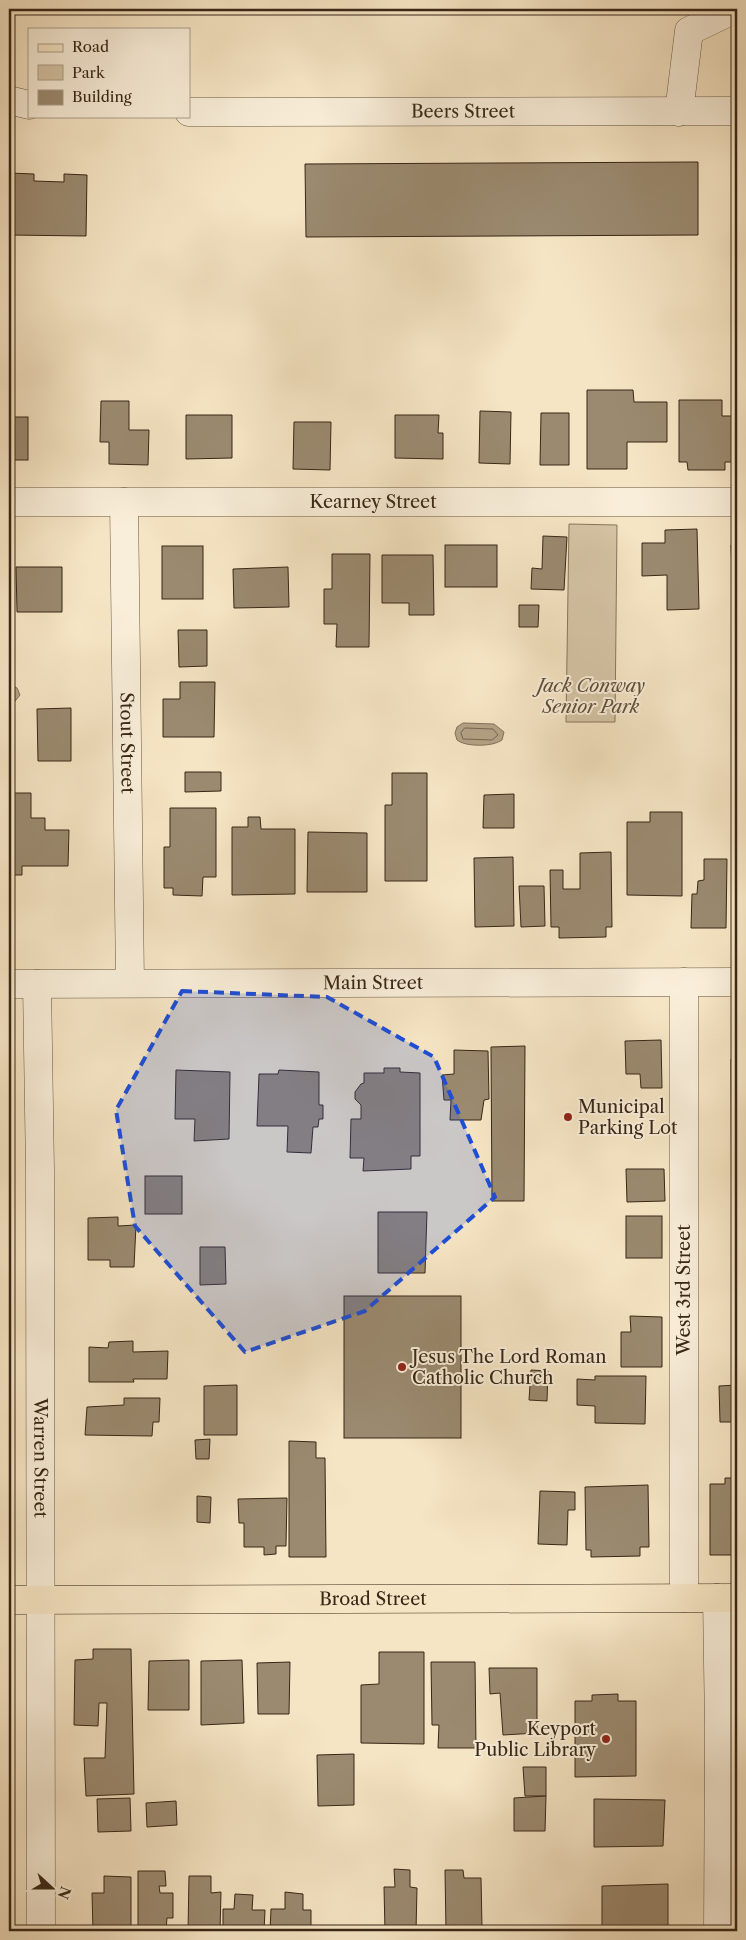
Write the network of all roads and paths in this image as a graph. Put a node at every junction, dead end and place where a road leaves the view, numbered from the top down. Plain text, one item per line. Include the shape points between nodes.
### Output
1 (735, 9) edge
2 (9, 100) edge
3 (28, 105) edge
4 (737, 111) edge
5 (190, 112) edge
6 (679, 112) junction
7 (9, 502) edge
8 (124, 502) junction
9 (737, 502) edge
10 (684, 982) junction
11 (737, 982) edge
12 (130, 983) junction
13 (9, 984) edge
14 (37, 984) junction
15 (684, 1598) junction
16 (727, 1598) edge
17 (9, 1600) edge
18 (40, 1600) junction
19 (40, 1931) edge
20 (718, 1931) edge

1 - 6 street via 690,31
2 - 3 street
4 - 6 street, Beers Street
5 - 6 street, Beers Street
7 - 8 street, Kearney Street
8 - 9 street, Kearney Street
8 - 12 street, Stout Street
10 - 11 street, Main Street
10 - 12 street, Main Street
10 - 15 street, West 3rd Street
12 - 14 street, Main Street
13 - 14 street, Main Street
14 - 18 street, Warren Street
15 - 16 main road, Broad Street
15 - 18 main road, Broad Street
16 - 20 street via 719,1727
17 - 18 main road, Broad Street
18 - 19 street, Warren Street

